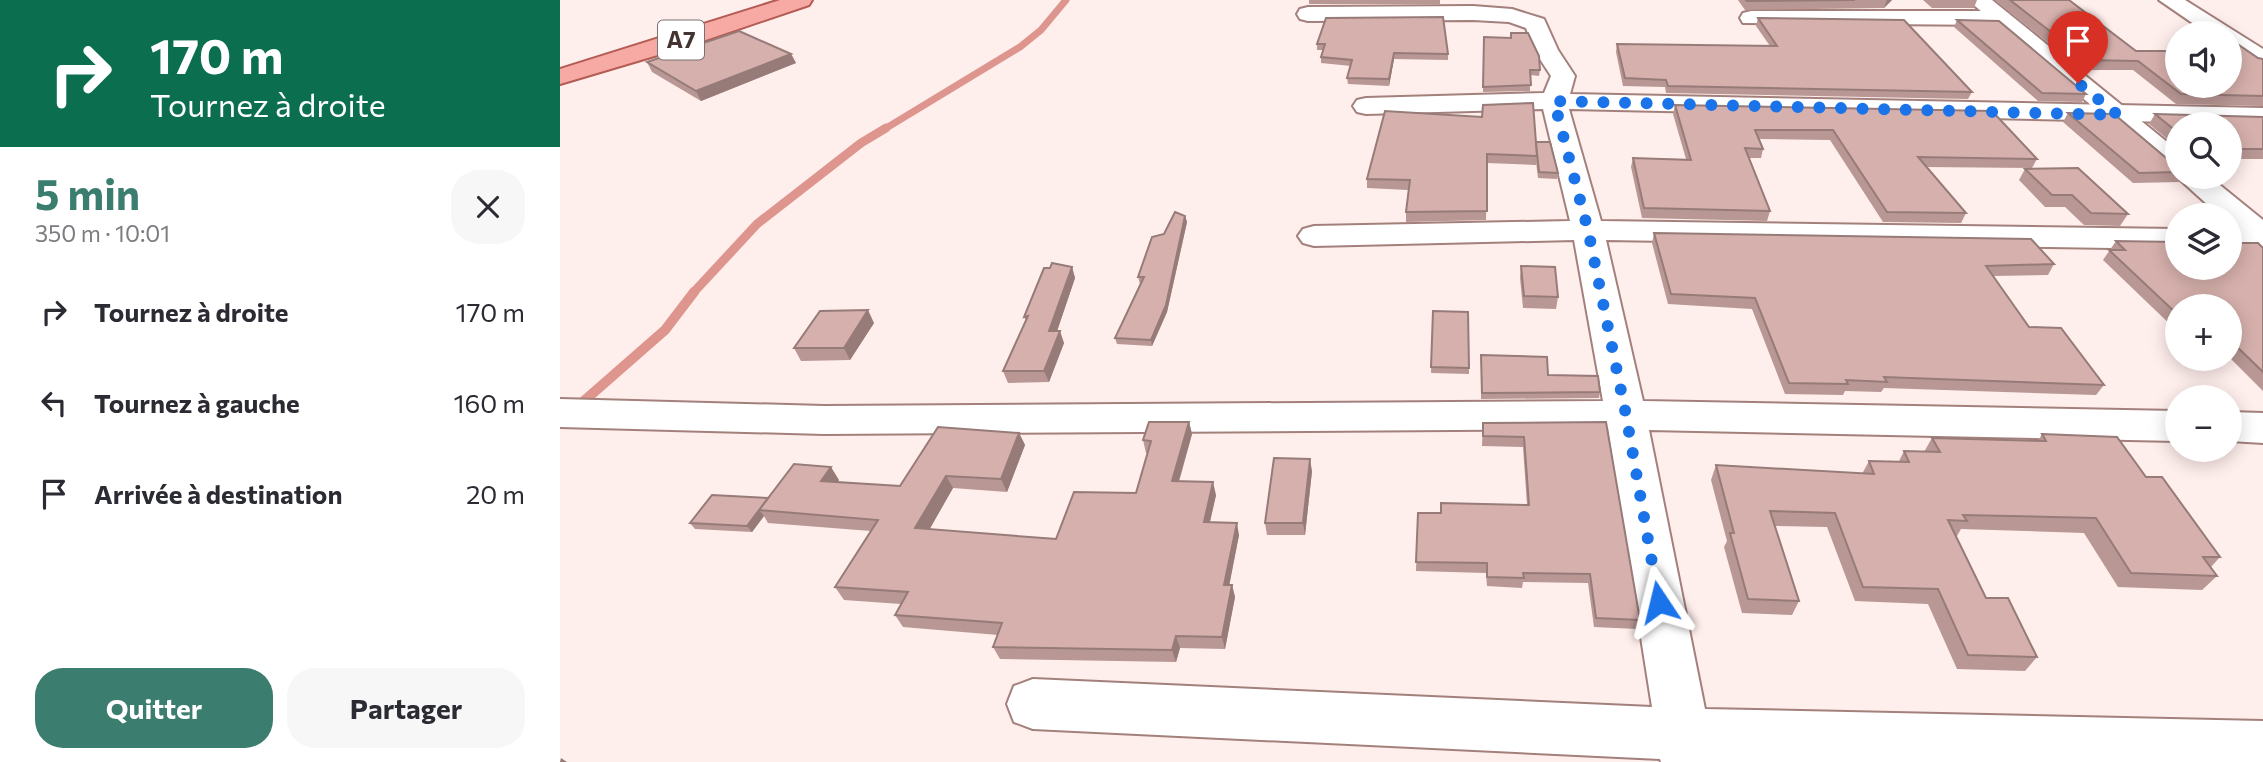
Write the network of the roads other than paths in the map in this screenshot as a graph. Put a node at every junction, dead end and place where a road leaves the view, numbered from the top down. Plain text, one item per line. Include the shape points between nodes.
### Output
1 (801, 0) edge
2 (1979, 0) edge
3 (2170, 0) edge
4 (1308, 14) dead end
5 (1751, 18) edge
6 (2000, 18) junction
7 (2203, 21) edge
8 (2242, 46) edge
9 (2263, 60) edge
10 (560, 77) edge
11 (1554, 101) junction
12 (1366, 106) dead end
13 (2118, 115) junction
14 (2263, 116) edge
15 (2165, 154) edge
16 (2206, 189) edge
17 (1588, 230) junction
18 (1314, 236) dead end
19 (2263, 238) edge
20 (2165, 239) edge
21 (2242, 239) edge
22 (560, 413) edge
23 (1626, 415) junction
24 (2165, 426) edge
25 (2242, 427) edge
26 (2263, 428) edge
27 (1033, 704) dead end
28 (2263, 748) edge
29 (1686, 749) edge

1 - 10 main road, A7
2 - 6 street
3 - 7 street
4 - 11 street via 1473,13 1512,16 1535,24 1563,76
5 - 6 street
6 - 13 street
8 - 9 street
11 - 12 street
11 - 13 street
11 - 17 street
13 - 14 street
13 - 15 street
16 - 19 street
17 - 18 street
17 - 20 street
17 - 23 street
19 - 21 street
22 - 23 street via 824,421
23 - 24 street
23 - 29 street
25 - 26 street
27 - 29 street via 1564,727
28 - 29 street

